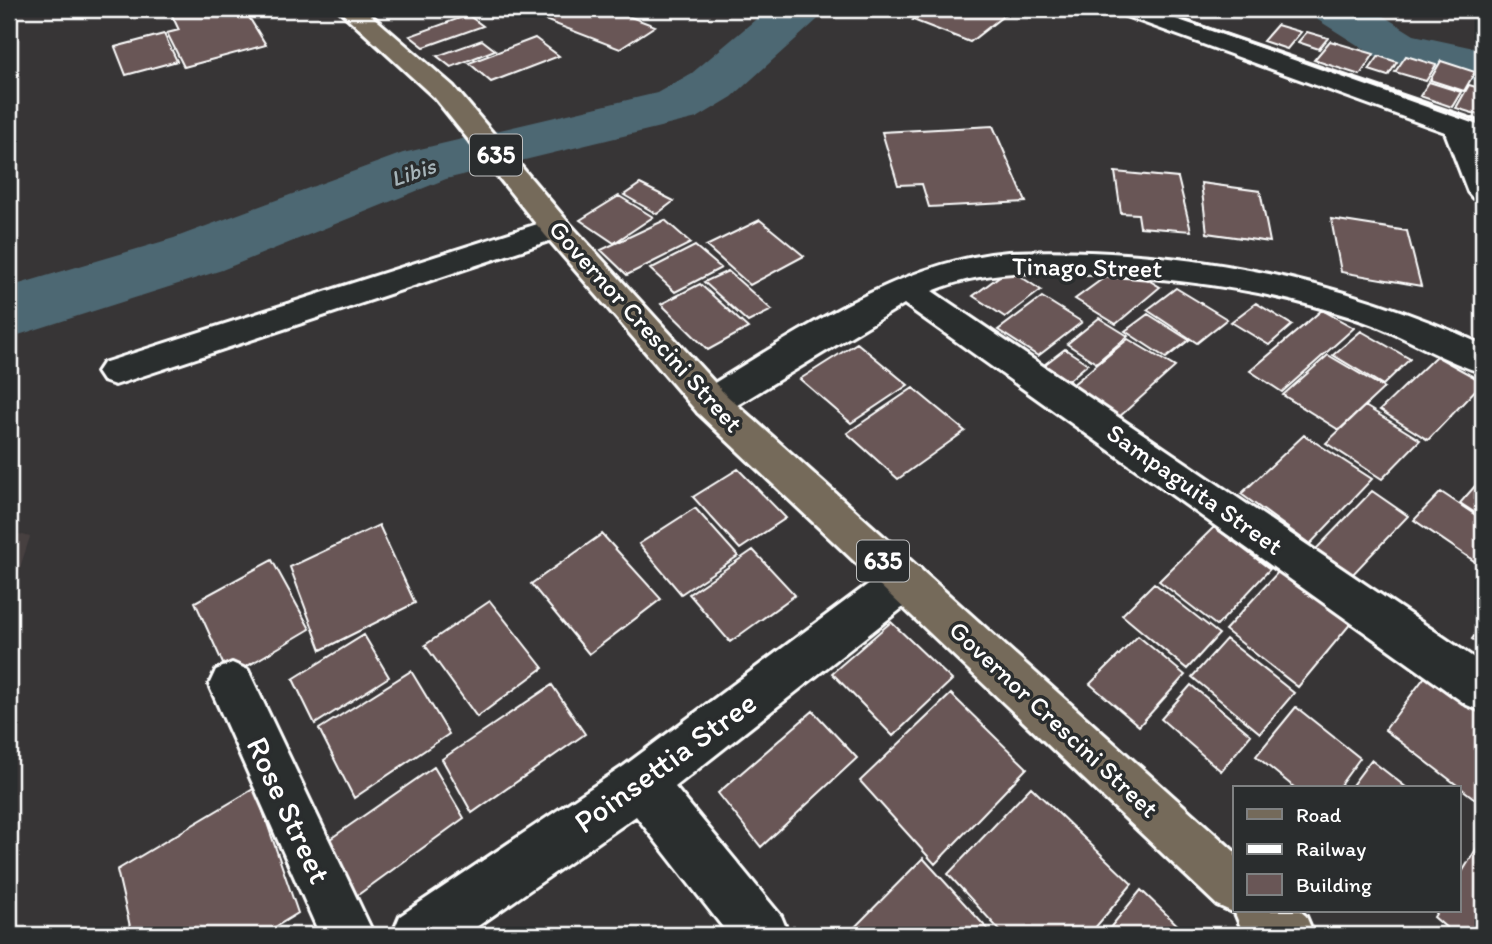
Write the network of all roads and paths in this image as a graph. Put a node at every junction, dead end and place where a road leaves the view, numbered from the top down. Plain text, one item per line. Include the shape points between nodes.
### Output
1 (1128, 9) edge
2 (355, 10) edge
3 (1470, 132) edge
4 (1483, 192) edge
5 (552, 223) junction
6 (906, 289) junction
7 (1483, 360) edge
8 (115, 372) dead end
9 (710, 403) junction
10 (905, 580) junction
11 (232, 685) dead end
12 (1483, 690) edge
13 (641, 783) junction
14 (1233, 885) edge
15 (1262, 912) edge
16 (347, 935) edge
17 (419, 935) edge
18 (762, 935) edge
19 (1287, 935) edge

1 - 3 street
2 - 5 main road, Governor Crescini Street / 635 via 444,92
3 - 4 street
5 - 8 street
5 - 9 main road, Governor Crescini Street / 635
6 - 7 street, Tinago Street via 963,269 1028,261 1207,272 1282,285 1379,315
6 - 9 street, Tinago Street
6 - 12 street, Sampaguita Street
9 - 10 main road, Governor Crescini Street / 635
10 - 13 street, Poinsettia Stree
10 - 14 main road, Governor Crescini Street / 635
11 - 16 street, Rose Street
13 - 17 street, Poinsettia Stree
13 - 18 street
15 - 19 main road

